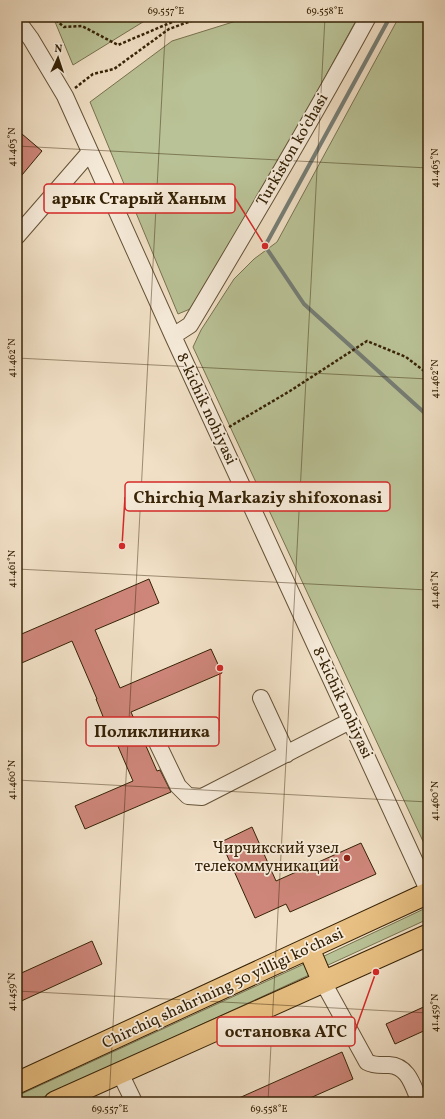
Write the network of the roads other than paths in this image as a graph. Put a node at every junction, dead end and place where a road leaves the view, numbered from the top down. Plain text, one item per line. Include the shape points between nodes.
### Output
1 (368, 17) edge
2 (17, 20) edge
3 (90, 152) junction
4 (17, 236) edge
5 (173, 336) junction
6 (261, 698) dead end
7 (350, 721) junction
8 (152, 732) dead end
9 (287, 754) junction
10 (428, 890) edge
11 (428, 893) edge
12 (428, 935) edge
13 (309, 949) junction
14 (323, 982) junction
15 (120, 1073) junction
16 (17, 1083) edge
17 (55, 1102) edge
18 (134, 1102) edge
19 (420, 1102) edge

1 - 5 street, Turkiston ko‘chasi via 263,203 190,325
2 - 3 street, 8-kichik nohiyasi via 65,96
3 - 4 street
3 - 5 street, 8-kichik nohiyasi
5 - 7 street, 8-kichik nohiyasi
6 - 9 street
7 - 9 street
7 - 10 street, 8-kichik nohiyasi
8 - 9 street via 178,786 188,796 202,797
11 - 13 main road, Chirchiq shahrining 50 yilligi koʻchasi
12 - 14 main road, Chirchiq shahrining 50 yilligi koʻchasi
13 - 14 main road
13 - 16 main road, Chirchiq shahrining 50 yilligi koʻchasi
14 - 15 main road, Chirchiq shahrining 50 yilligi koʻchasi
14 - 19 street via 367,1062 403,1069
15 - 17 main road, Chirchiq shahrining 50 yilligi koʻchasi
15 - 18 street

